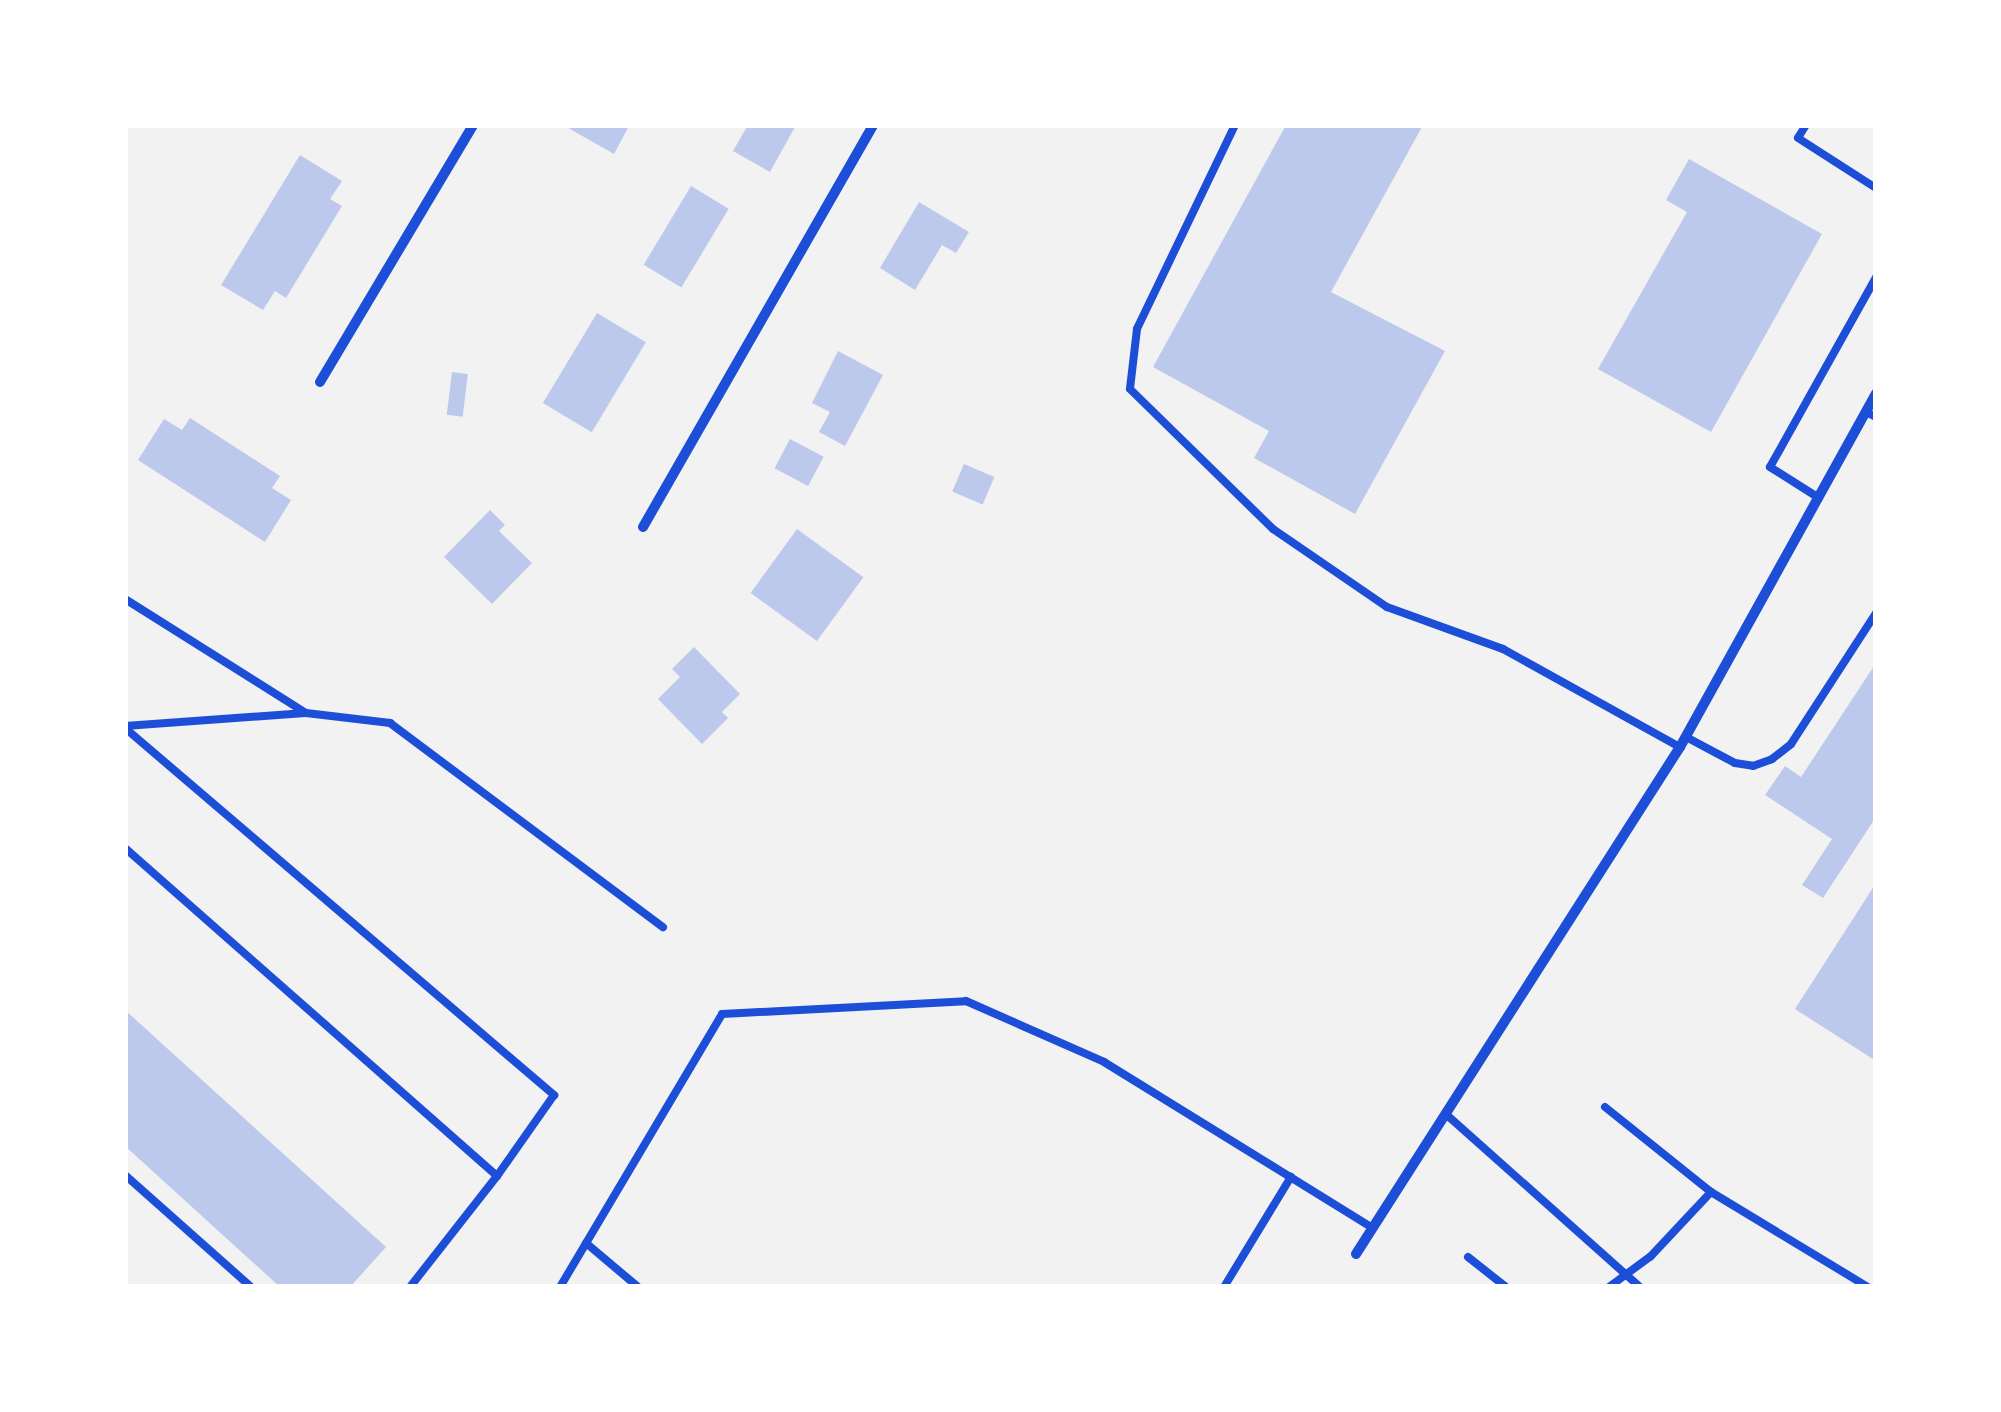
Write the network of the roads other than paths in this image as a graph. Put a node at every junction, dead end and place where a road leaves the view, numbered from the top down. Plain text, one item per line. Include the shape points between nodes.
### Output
1 (473, 125) edge
2 (873, 125) edge
3 (1234, 125) edge
4 (1806, 125) edge
5 (1876, 188) edge
6 (1876, 277) edge
7 (320, 382) dead end
8 (1876, 394) edge
9 (1871, 414) edge
10 (1820, 498) junction
11 (643, 527) dead end
12 (125, 599) edge
13 (1876, 613) edge
14 (306, 714) junction
15 (125, 727) edge
16 (1683, 742) junction
17 (125, 848) edge
18 (663, 927) dead end
19 (1605, 1107) dead end
20 (1448, 1116) junction
21 (125, 1175) edge
22 (496, 1176) junction
23 (1291, 1177) junction
24 (1711, 1192) junction
25 (1373, 1228) junction
26 (586, 1243) junction
27 (1356, 1254) dead end
28 (1468, 1257) dead end
29 (1626, 1274) junction
30 (251, 1287) edge
31 (410, 1287) edge
32 (560, 1287) edge
33 (638, 1287) edge
34 (1224, 1287) edge
35 (1506, 1287) edge
36 (1609, 1287) edge
37 (1640, 1287) edge
38 (1868, 1287) edge

1 - 7 street
2 - 11 street
3 - 16 lane via 1137,329 1130,389 1274,529 1387,607 1503,649
4 - 5 lane via 1798,138
6 - 10 lane via 1770,466
8 - 9 street
9 - 10 street
10 - 16 street
12 - 14 lane
13 - 16 lane via 1790,744 1772,758 1753,766 1735,763
14 - 15 lane
14 - 18 lane via 390,723
15 - 22 lane via 554,1096
16 - 20 street
17 - 22 lane
19 - 24 lane
20 - 25 street
20 - 29 lane
21 - 30 lane
22 - 31 lane
23 - 25 lane
23 - 26 lane via 1104,1062 966,1001 722,1014
23 - 34 lane
24 - 29 lane
24 - 38 lane
25 - 27 street
26 - 32 lane
26 - 33 lane
28 - 35 lane
29 - 36 lane
29 - 37 lane

